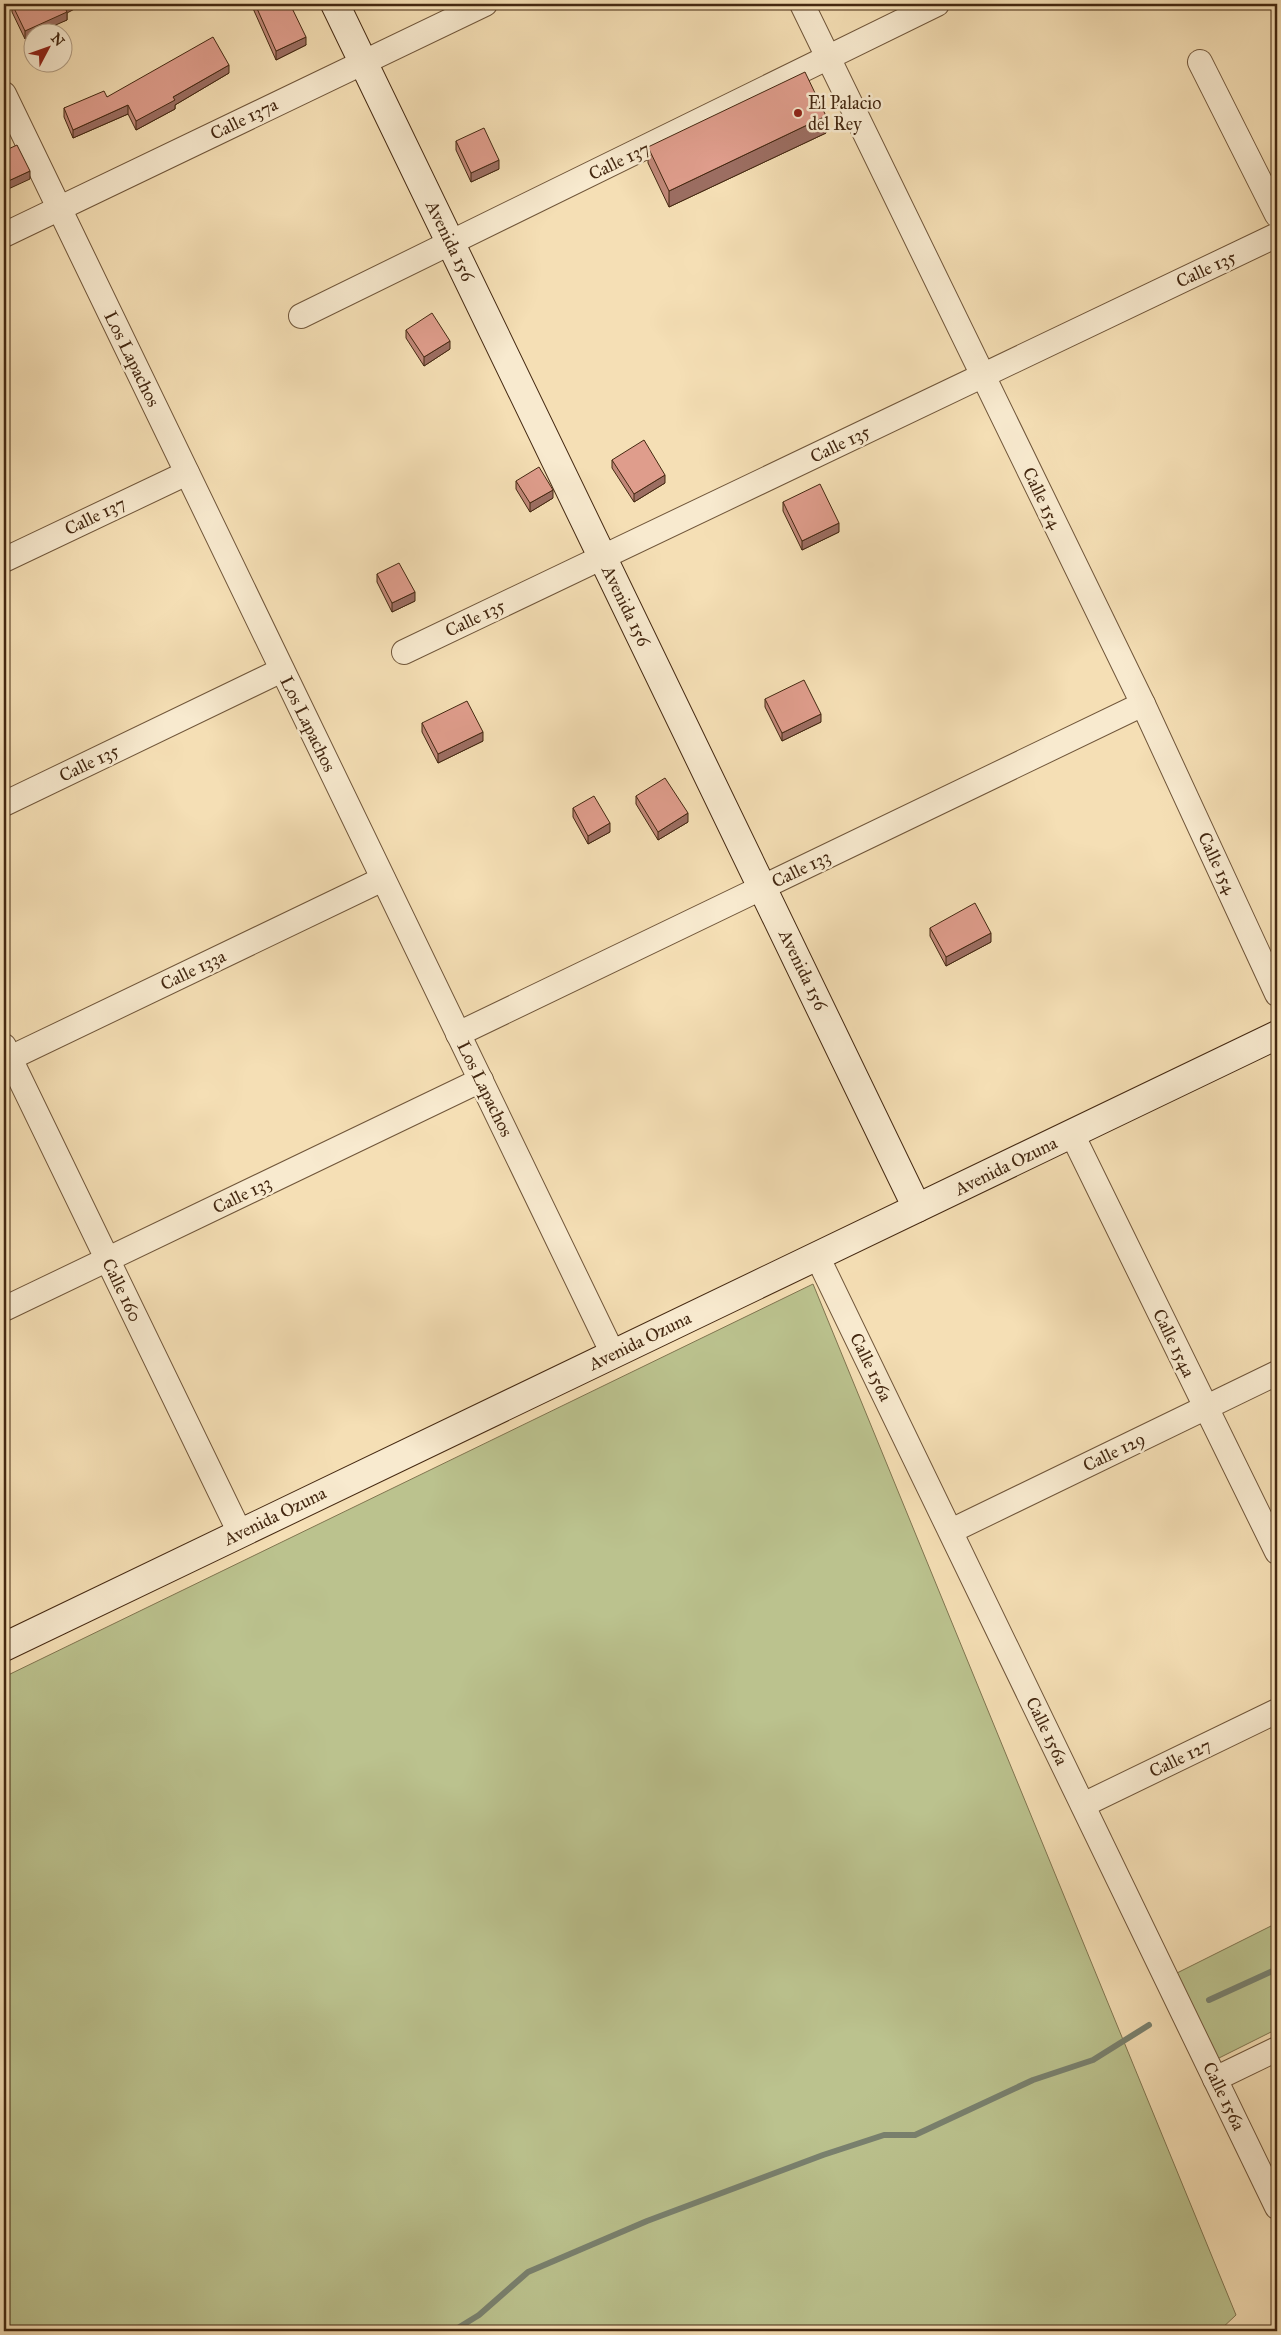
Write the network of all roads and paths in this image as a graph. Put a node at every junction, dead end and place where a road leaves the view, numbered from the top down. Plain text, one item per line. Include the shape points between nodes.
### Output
1 (335, 4) edge
2 (484, 4) edge
3 (802, 4) edge
4 (937, 4) edge
5 (828, 57) junction
6 (363, 62) junction
7 (1200, 62) dead end
8 (4, 94) edge
9 (59, 208) junction
10 (1277, 215) edge
11 (4, 235) edge
12 (1277, 235) edge
13 (451, 244) junction
14 (301, 316) dead end
15 (983, 376) junction
16 (187, 472) junction
17 (603, 557) junction
18 (4, 560) edge
19 (404, 652) dead end
20 (282, 670) junction
21 (1143, 704) junction
22 (4, 804) edge
23 (383, 879) junction
24 (762, 887) junction
25 (1277, 994) edge
26 (458, 1034) junction
27 (1277, 1035) edge
28 (6, 1055) edge
29 (481, 1080) junction
30 (1072, 1134) junction
31 (917, 1208) junction
32 (817, 1256) junction
33 (107, 1260) junction
34 (4, 1310) edge
35 (613, 1354) junction
36 (1277, 1372) edge
37 (1206, 1407) junction
38 (950, 1531) junction
39 (240, 1533) junction
40 (1277, 1552) edge
41 (4, 1647) edge
42 (1277, 1710) edge
43 (1083, 1805) junction
44 (1277, 2049) edge
45 (1215, 2079) junction
46 (1277, 2206) edge

1 - 6 main road, Avenida 156
2 - 6 street, Calle 137a
3 - 5 street, Calle 154
4 - 5 street, Calle 137
5 - 13 street, Calle 137
5 - 15 street, Calle 154
6 - 9 street, Calle 137a
6 - 13 main road, Avenida 156
7 - 10 street
8 - 9 street, Los Lapachos
9 - 11 street, Calle 137a
9 - 16 street, Los Lapachos
12 - 15 street, Calle 135
13 - 14 street, Calle 137
13 - 17 main road, Avenida 156
15 - 17 street, Calle 135
15 - 21 street, Calle 154
16 - 18 street, Calle 137
16 - 20 street, Los Lapachos
17 - 19 street, Calle 135
17 - 24 main road, Avenida 156
20 - 22 street, Calle 135
20 - 23 street, Los Lapachos
21 - 24 street, Calle 133
21 - 25 street, Calle 154
23 - 26 street, Los Lapachos
23 - 28 street, Calle 133a
24 - 26 street, Calle 133
24 - 31 main road, Avenida 156
26 - 29 street, Los Lapachos
27 - 30 main road, Avenida Ozuna
28 - 33 street, Calle 160
29 - 33 street, Calle 133
29 - 35 street, Los Lapachos
30 - 31 main road, Avenida Ozuna
30 - 37 street, Calle 154a
31 - 32 main road, Avenida Ozuna
32 - 35 main road, Avenida Ozuna
32 - 38 street, Calle 156a
33 - 34 street, Calle 133
33 - 39 street, Calle 160
35 - 39 main road, Avenida Ozuna
36 - 37 street, Calle 129
37 - 38 street, Calle 129
37 - 40 street, Calle 154a
38 - 43 street, Calle 156a
39 - 41 main road, Avenida Ozuna
42 - 43 street, Calle 127
43 - 45 street, Calle 156a
44 - 45 street
45 - 46 street, Calle 156a

